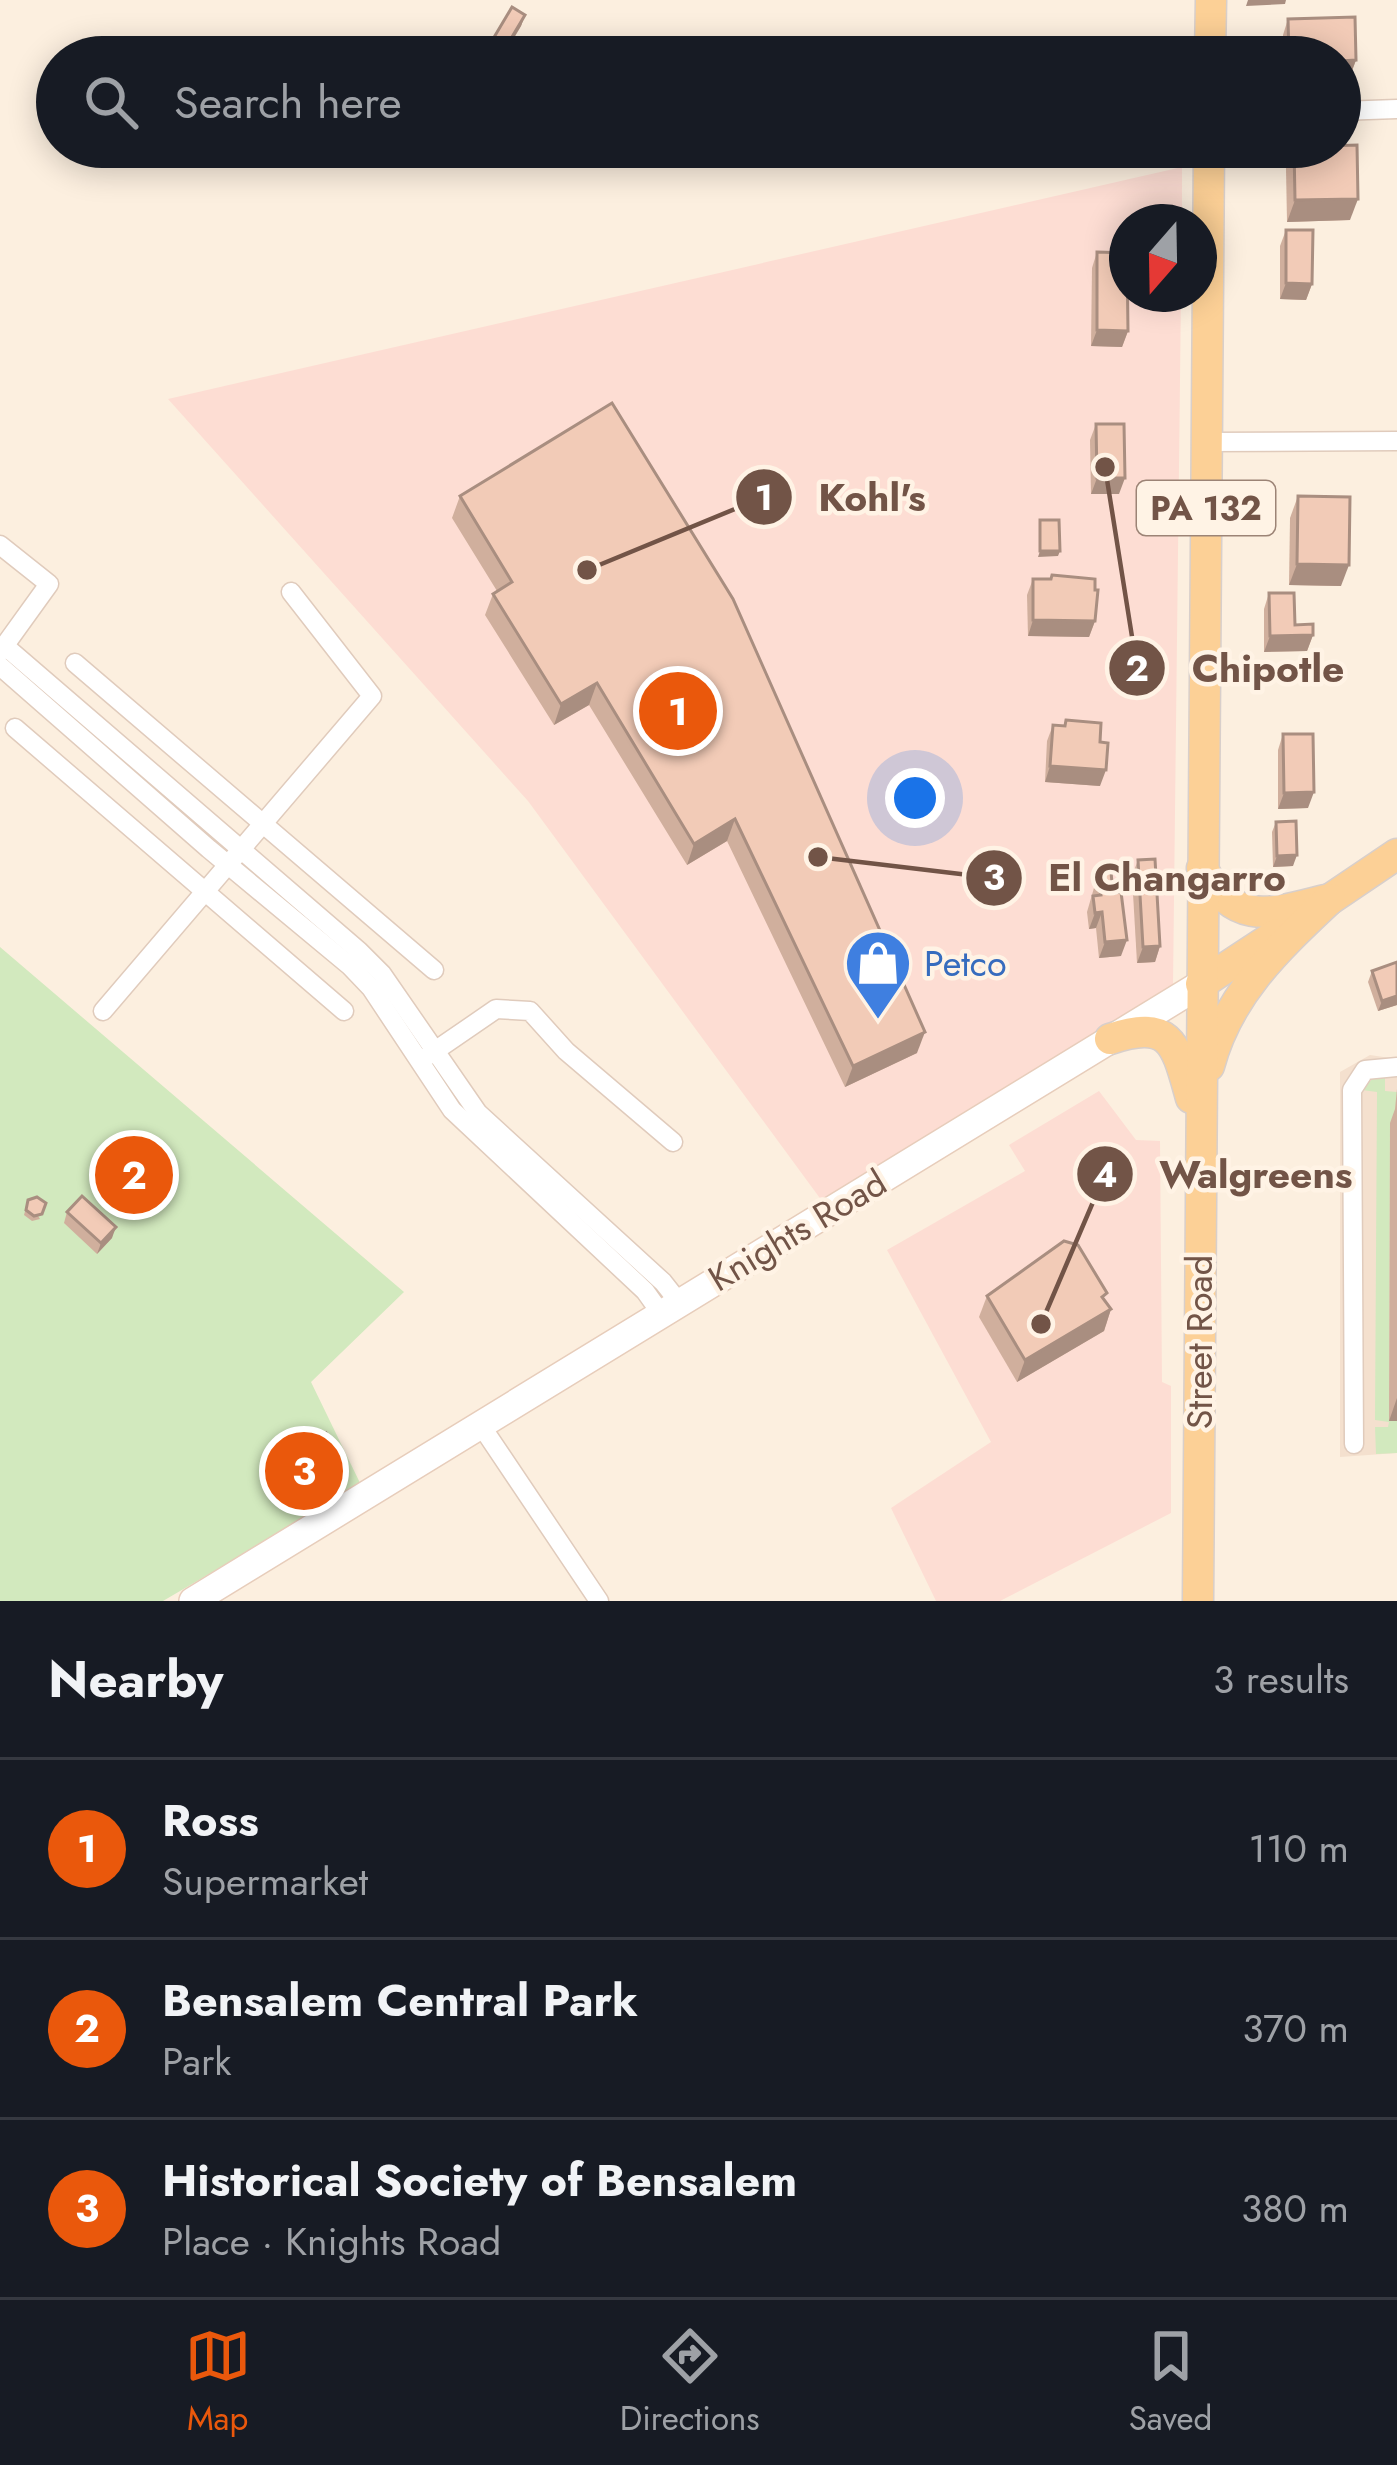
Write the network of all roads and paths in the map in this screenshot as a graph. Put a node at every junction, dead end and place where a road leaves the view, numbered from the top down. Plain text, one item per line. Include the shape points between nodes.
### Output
1 (1211, 0) edge
2 (1210, 36) edge
3 (1397, 109) edge
4 (1361, 110) edge
5 (1209, 168) edge
6 (1397, 440) edge
7 (1206, 442) junction
8 (0, 544) edge
9 (291, 592) dead end
10 (2, 655) edge
11 (75, 663) dead end
12 (15, 728) dead end
13 (262, 822) junction
14 (240, 847) junction
15 (1397, 854) edge
16 (227, 864) junction
17 (1202, 868) junction
18 (202, 891) junction
19 (1330, 899) junction
20 (434, 970) dead end
21 (1202, 983) junction
22 (103, 1010) dead end
23 (344, 1011) dead end
24 (1110, 1039) junction
25 (428, 1056) junction
26 (1397, 1067) edge
27 (1200, 1121) junction
28 (673, 1142) dead end
29 (669, 1306) junction
30 (481, 1424) junction
31 (1354, 1444) dead end
32 (193, 1601) edge
33 (599, 1601) edge
34 (1198, 1601) edge

1 - 2 main road
3 - 4 street
5 - 7 main road, Street Road / PA 132
6 - 7 street
7 - 17 main road, Street Road / PA 132
8 - 10 street via 49,584
9 - 13 street via 372,696
10 - 14 street
10 - 16 street
11 - 13 street
12 - 18 street
13 - 14 street
13 - 20 street
14 - 16 street
14 - 25 street via 382,974
15 - 19 main road, Knights Road
16 - 18 street
16 - 25 street via 350,966
17 - 19 main road via 1226,900 1252,913
17 - 21 main road, Street Road / PA 132
18 - 22 street
18 - 23 street
19 - 21 main road, Knights Road
19 - 27 main road via 1236,1000 1215,1043
21 - 24 main road, Knights Road
21 - 27 main road, Street Road / PA 132
24 - 27 main road via 1152,1030 1173,1045
24 - 29 main road, Knights Road
25 - 28 street via 496,1009 530,1010
25 - 29 street via 478,1113 663,1282
26 - 31 street via 1365,1070 1352,1090
27 - 34 main road, Street Road / PA 132
29 - 30 main road, Knights Road
30 - 32 main road, Knights Road
30 - 33 street

